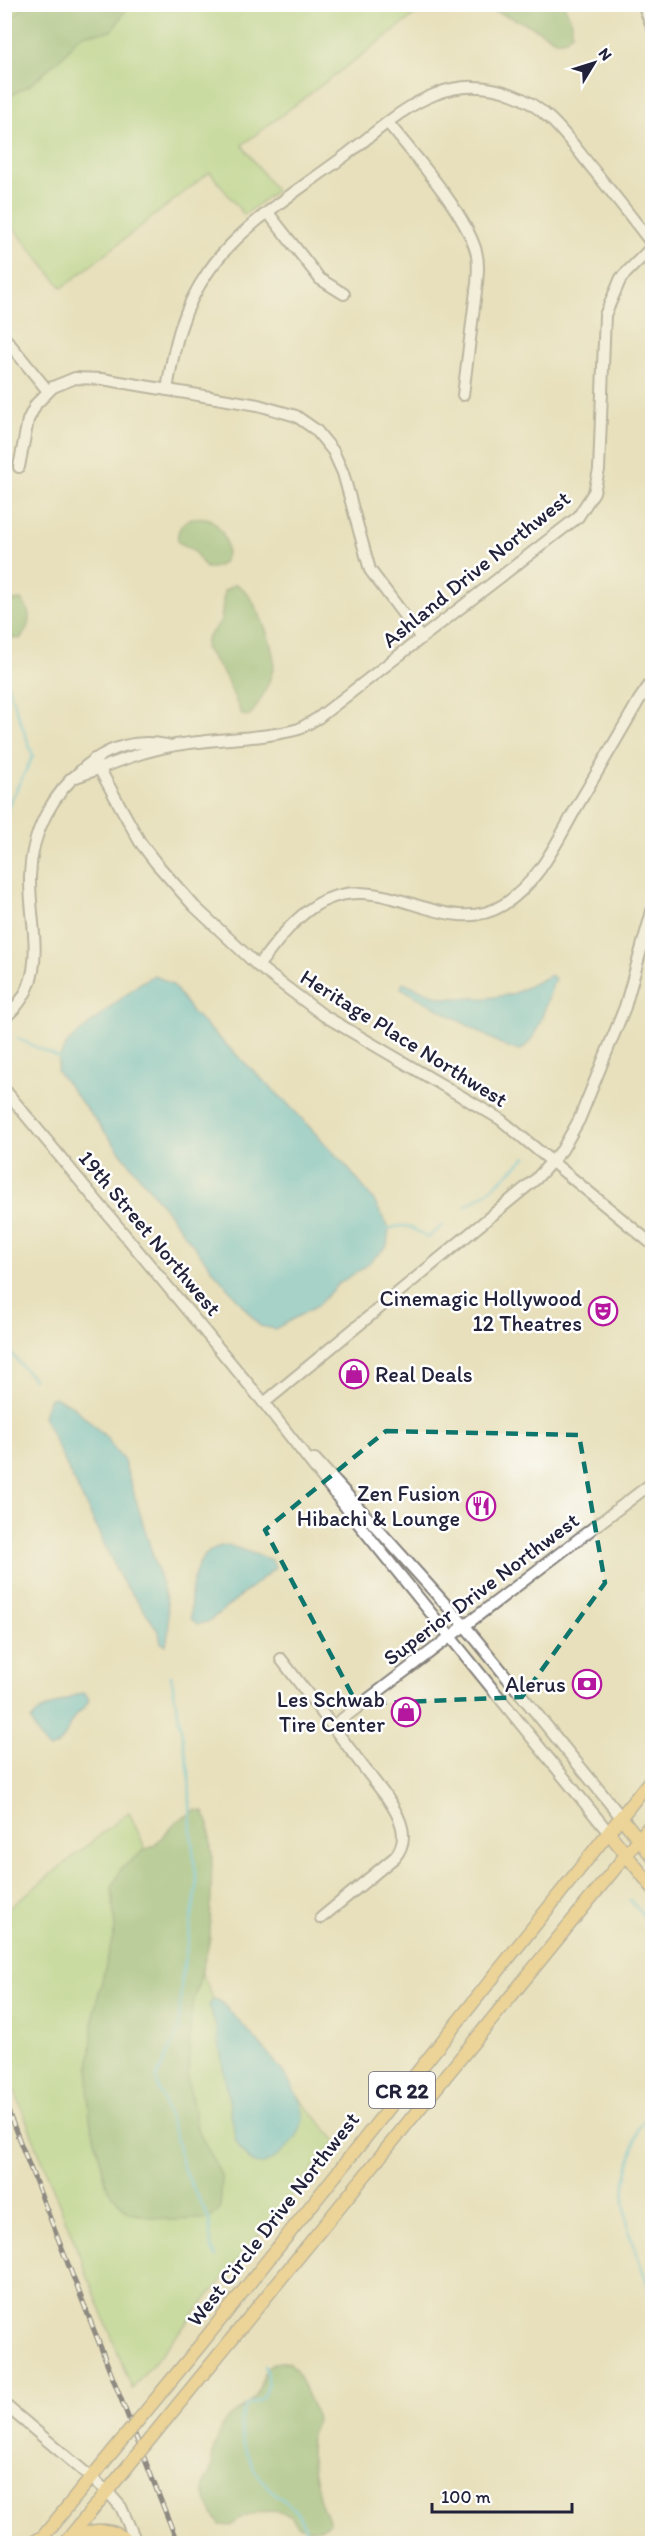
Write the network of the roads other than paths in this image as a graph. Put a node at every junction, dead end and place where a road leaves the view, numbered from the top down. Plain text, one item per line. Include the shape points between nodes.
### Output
1 (642, 4) edge
2 (652, 27) edge
3 (388, 123) junction
4 (269, 214) junction
5 (652, 245) edge
6 (344, 294) dead end
7 (4, 337) edge
8 (166, 390) junction
9 (48, 391) junction
10 (463, 394) dead end
11 (19, 467) dead end
12 (421, 638) junction
13 (652, 681) edge
14 (97, 764) junction
15 (652, 910) edge
16 (258, 966) junction
17 (4, 1018) edge
18 (4, 1089) edge
19 (552, 1162) junction
20 (652, 1244) edge
21 (264, 1403) junction
22 (652, 1483) edge
23 (465, 1626) junction
24 (450, 1638) junction
25 (281, 1659) dead end
26 (333, 1726) junction
27 (652, 1778) edge
28 (621, 1817) junction
29 (652, 1822) edge
30 (609, 1833) junction
31 (639, 1839) junction
32 (626, 1855) junction
33 (652, 1856) edge
34 (652, 1887) edge
35 (321, 1918) dead end
36 (4, 2404) edge
37 (91, 2477) junction
38 (107, 2491) junction
39 (37, 2542) edge
40 (65, 2542) edge
41 (130, 2544) edge
42 (137, 2544) edge

1 - 2 street
3 - 4 street
3 - 5 street via 428,96 456,88 495,89 523,98 558,126
3 - 10 street via 456,211 476,251 477,283
4 - 6 street via 315,273
4 - 8 street via 226,250 194,293 180,324
5 - 12 street, Ashland Drive Northwest via 621,278 605,315 600,458 590,502 571,523
7 - 9 street
8 - 9 street via 83,377
8 - 12 street via 274,408 296,416 316,430 339,462 370,570
9 - 11 street via 28,420
12 - 14 street, Ashland Drive Northwest via 299,729 170,746
13 - 16 street via 549,855 527,886 501,906 473,915 443,913 374,893 329,899 296,920
14 - 16 street, Heritage Place Northwest via 140,842 194,906
14 - 17 street, Ashland Drive Northwest via 70,779 46,812 37,834 30,877 36,958 24,999
15 - 19 street via 625,1007 579,1120
16 - 19 street, Heritage Place Northwest via 323,1015 492,1114
18 - 21 street, 19th Street Northwest
19 - 20 street, Heritage Place Northwest
19 - 21 street
21 - 23 street, 19th Street Northwest
21 - 24 street, 19th Street Northwest
22 - 23 street, Superior Drive Northwest
23 - 24 street, Superior Drive Northwest
23 - 28 street, 19th Street Northwest
24 - 26 street, Superior Drive Northwest
24 - 30 street, 19th Street Northwest
25 - 26 street
26 - 35 street via 394,1808 403,1837 400,1851 389,1864
27 - 28 main road, West Circle Drive Northwest / CR 22
28 - 30 main road, West Circle Drive Northwest / CR 22
28 - 31 main road, 19th Street Northwest
29 - 31 main road, West Circle Drive Northwest / CR 22
30 - 32 main road, 19th Street Northwest
30 - 37 main road, West Circle Drive Northwest / CR 22, bridge
31 - 32 main road, West Circle Drive Northwest / CR 22
31 - 33 main road, 19th Street Northwest
32 - 34 main road, 19th Street Northwest
32 - 38 main road, West Circle Drive Northwest / CR 22, bridge
36 - 37 street
37 - 38 street
37 - 39 main road, West Circle Drive Northwest
38 - 40 main road, West Circle Drive Northwest / CR 22
38 - 42 street via 121,2508
40 - 41 main road via 90,2531 106,2530

